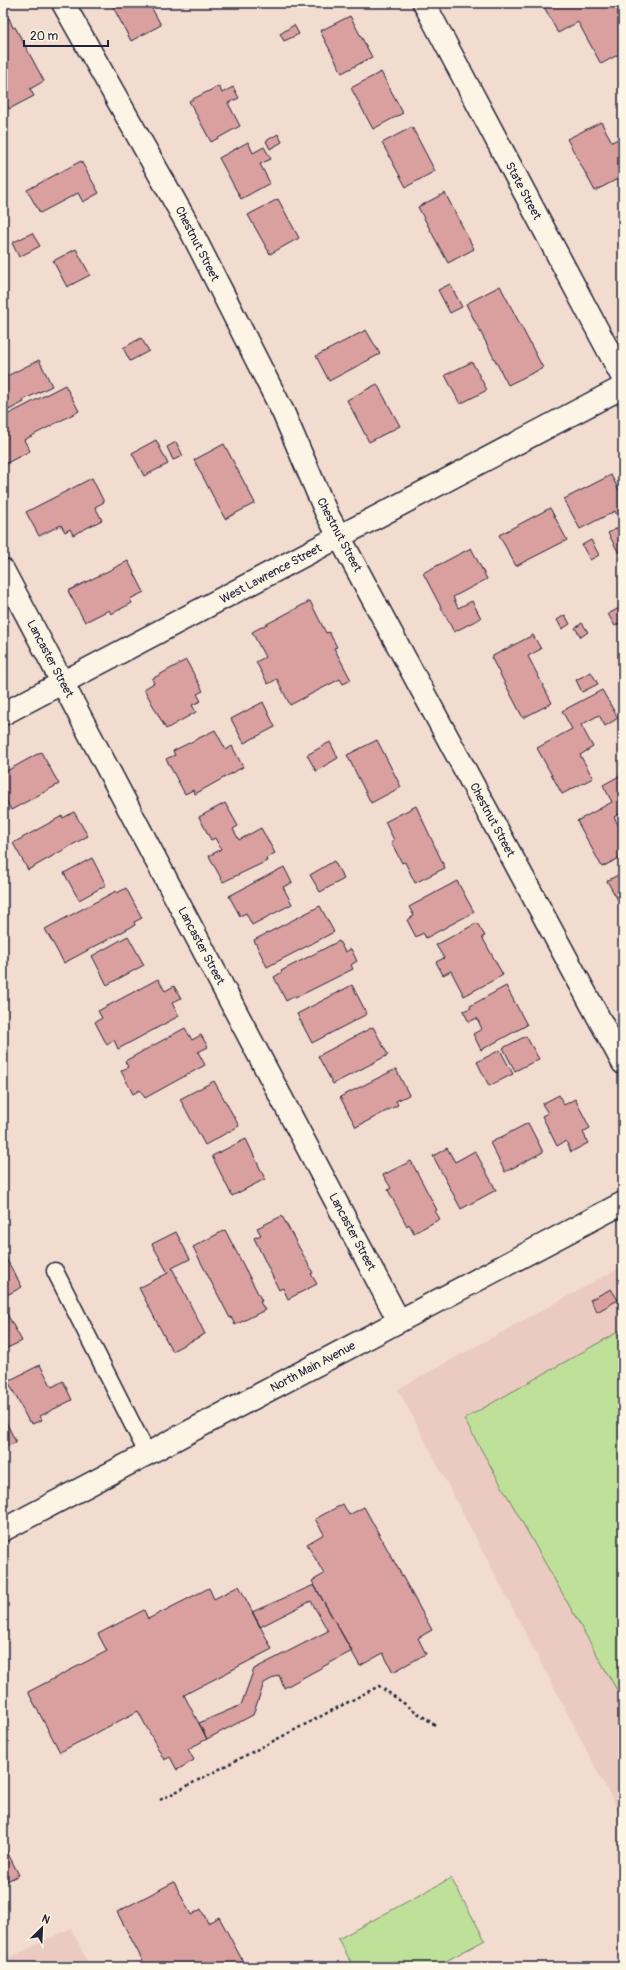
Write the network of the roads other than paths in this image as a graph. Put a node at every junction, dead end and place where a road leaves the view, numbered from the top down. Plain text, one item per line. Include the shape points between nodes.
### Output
1 (63, 3) edge
2 (424, 3) edge
3 (623, 378) edge
4 (623, 387) edge
5 (341, 537) junction
6 (3, 570) edge
7 (63, 683) junction
8 (3, 714) edge
9 (623, 1063) edge
10 (623, 1203) edge
11 (55, 1271) dead end
12 (399, 1321) junction
13 (148, 1455) junction
14 (3, 1530) edge

1 - 5 street, Chestnut Street via 188,225 283,412 319,498
2 - 3 street, State Street
4 - 5 street, West Lawrence Street
5 - 7 street, West Lawrence Street
5 - 9 street, Chestnut Street
6 - 7 street, Lancaster Street
7 - 8 street, West Lawrence Street
7 - 12 street, Lancaster Street
10 - 12 street, North Main Avenue
11 - 13 lane
12 - 13 street, North Main Avenue
13 - 14 street, North Main Avenue

